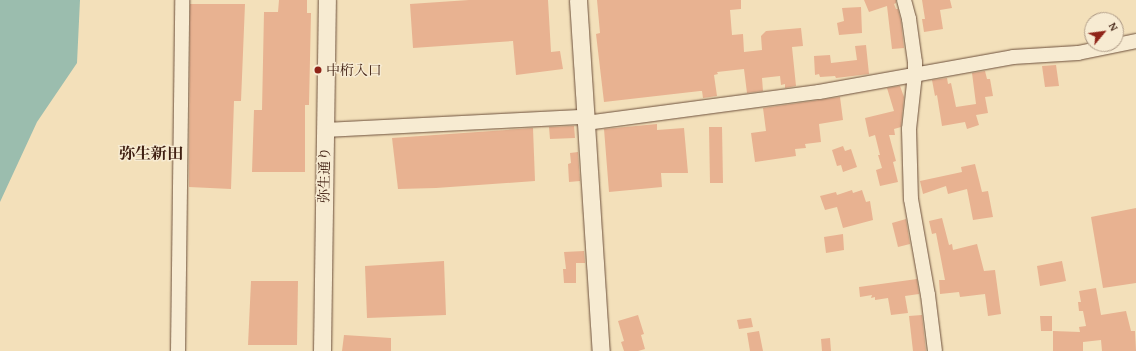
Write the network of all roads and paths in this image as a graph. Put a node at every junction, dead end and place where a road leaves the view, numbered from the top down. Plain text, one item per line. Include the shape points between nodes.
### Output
1 (182, 0) edge
2 (327, 0) edge
3 (578, 0) edge
4 (904, 0) edge
5 (1136, 41) edge
6 (915, 74) junction
7 (586, 120) junction
8 (325, 130) junction
9 (178, 351) edge
10 (322, 351) edge
11 (601, 351) edge
12 (935, 351) edge

1 - 9 street
2 - 8 street, 弥生通り
3 - 7 street
4 - 6 street via 909,19
5 - 6 street via 1078,53 1013,58
6 - 7 street via 819,92
6 - 12 street via 909,129 911,200
7 - 8 street
7 - 11 street
8 - 10 street, 弥生通り

